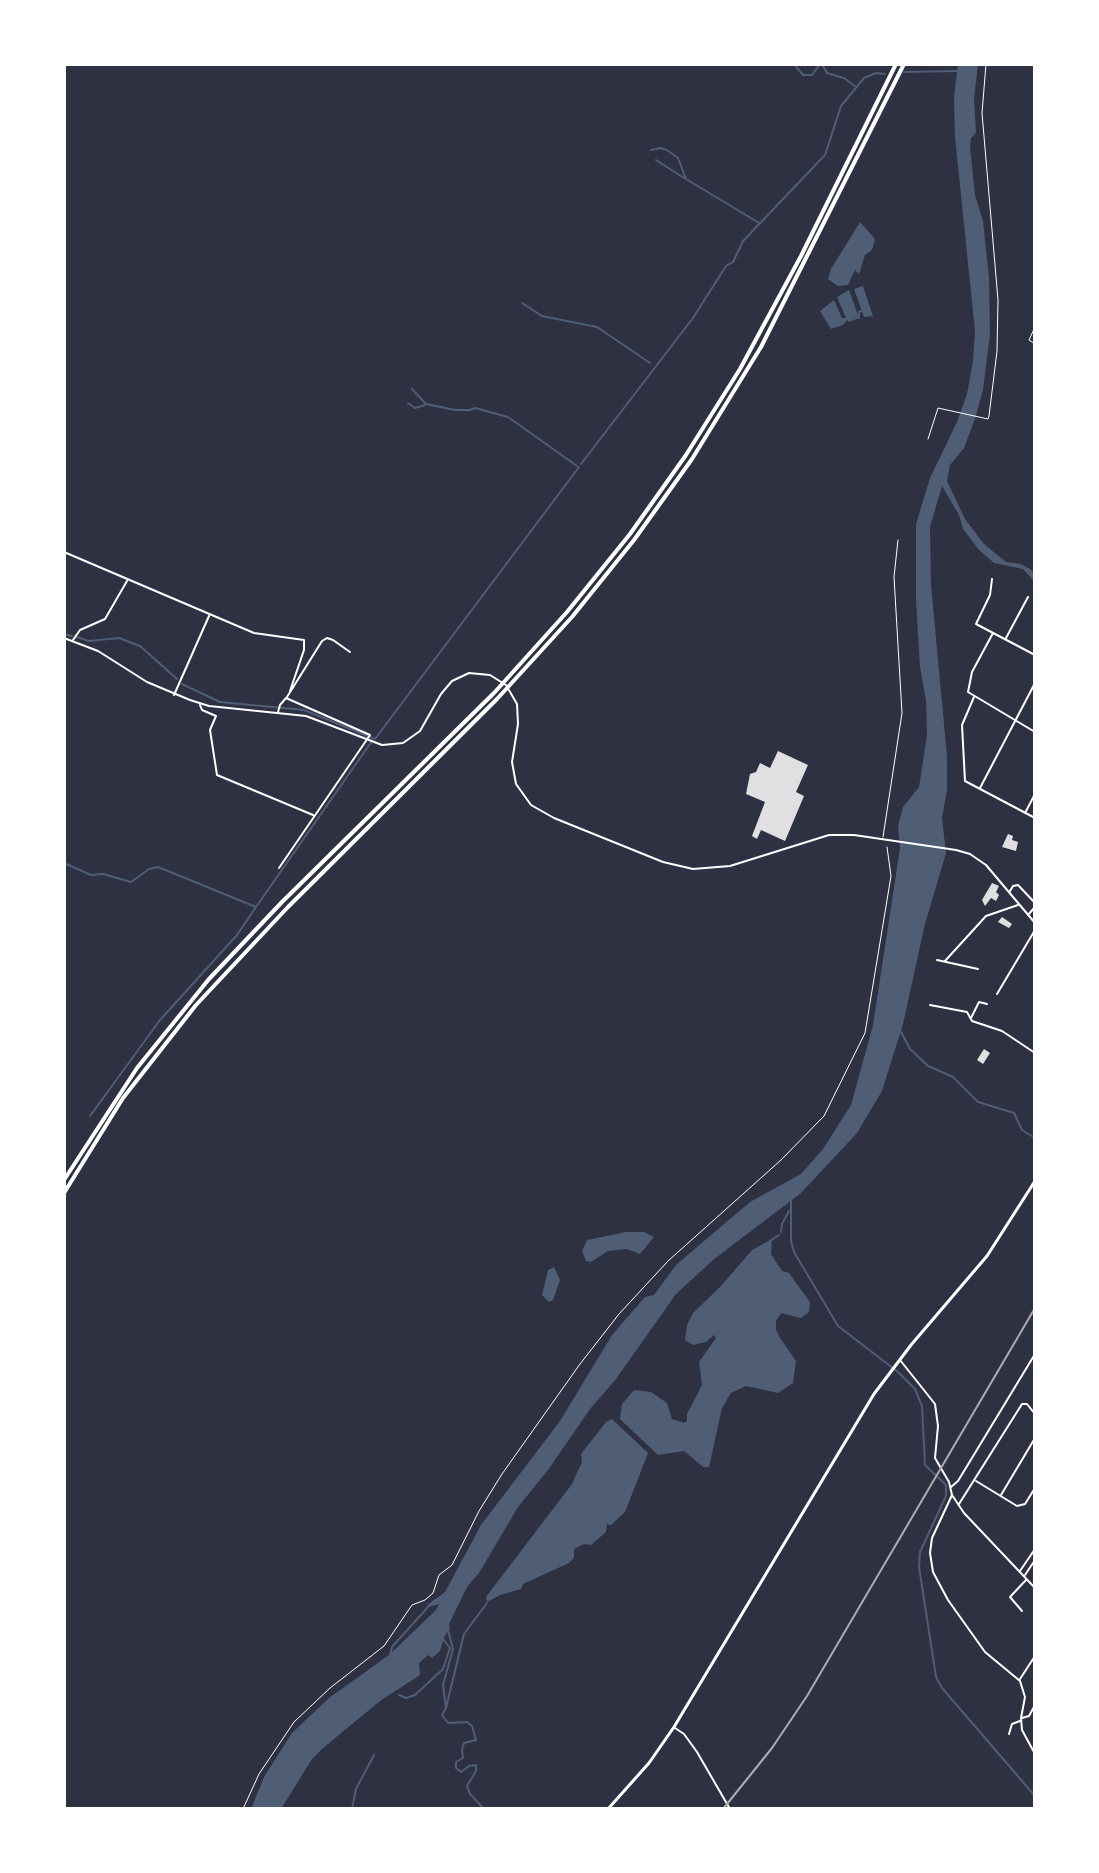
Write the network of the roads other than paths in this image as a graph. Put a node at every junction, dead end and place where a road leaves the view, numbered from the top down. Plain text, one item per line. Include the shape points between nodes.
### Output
1 (895, 66) edge
2 (903, 66) edge
3 (1035, 327) edge
4 (1035, 344) edge
5 (898, 540) dead end
6 (64, 552) edge
7 (992, 579) dead end
8 (128, 580) junction
9 (1028, 597) dead end
10 (209, 614) junction
11 (993, 633) junction
12 (64, 638) edge
13 (1005, 639) junction
14 (73, 640) junction
15 (350, 652) dead end
16 (1035, 655) edge
17 (1035, 683) edge
18 (290, 691) junction
19 (174, 695) junction
20 (974, 697) junction
21 (286, 698) junction
22 (200, 704) junction
23 (279, 708) junction
24 (1016, 721) junction
25 (1035, 732) edge
26 (368, 739) junction
27 (979, 789) junction
28 (1035, 794) edge
29 (1025, 813) junction
30 (314, 815) junction
31 (1035, 818) edge
32 (885, 840) junction
33 (279, 868) dead end
34 (1009, 892) junction
35 (1019, 904) junction
36 (1035, 905) edge
37 (1028, 915) junction
38 (1035, 923) edge
39 (1035, 930) edge
40 (937, 960) dead end
41 (945, 961) junction
42 (978, 969) dead end
43 (997, 994) dead end
44 (987, 1004) dead end
45 (930, 1005) dead end
46 (971, 1019) junction
47 (1035, 1053) edge
48 (64, 1180) edge
49 (1035, 1181) edge
50 (64, 1193) edge
51 (1035, 1354) edge
52 (899, 1359) junction
53 (1035, 1414) edge
54 (1035, 1438) edge
55 (976, 1481) junction
56 (951, 1487) junction
57 (1035, 1488) edge
58 (952, 1495) junction
59 (1000, 1496) junction
60 (959, 1505) junction
61 (1035, 1549) edge
62 (1035, 1560) edge
63 (1020, 1572) junction
64 (1025, 1578) junction
65 (1035, 1588) edge
66 (1022, 1611) dead end
67 (1035, 1656) edge
68 (1019, 1680) junction
69 (1035, 1705) edge
70 (1021, 1719) junction
71 (674, 1727) junction
72 (1009, 1734) dead end
73 (1035, 1754) edge
74 (608, 1809) edge
75 (730, 1809) edge

1 - 48 highway via 747,356 630,534 494,693 282,902 190,1001 124,1085
2 - 50 highway via 761,347 634,540 497,699 205,994 142,1072
3 - 4 lane via 1029,340
5 - 32 lane via 894,577 902,713
6 - 8 street
7 - 11 street via 976,624
8 - 10 street
8 - 14 street via 105,619 80,630
9 - 13 street
10 - 18 street via 254,633 304,640
10 - 19 street
11 - 13 street
11 - 20 street via 968,684
12 - 14 street
13 - 16 street
14 - 19 street
15 - 18 street via 327,638
17 - 24 street
18 - 21 street
19 - 22 street
20 - 24 street
20 - 27 street via 961,742 965,781
21 - 23 street
21 - 26 street
22 - 23 street
22 - 30 street via 216,716 210,730 220,778
23 - 26 street
24 - 25 street
24 - 27 street
26 - 30 street
26 - 32 street via 395,745 409,740 425,725 452,681 480,673 493,676 513,693 518,709 513,771 518,788 528,802 554,818 685,868 737,864 823,836
27 - 29 street
28 - 29 street
29 - 31 street
30 - 33 street
32 - 34 street via 950,849 979,859
34 - 35 street
34 - 36 street via 1018,885
35 - 37 street
35 - 41 street via 986,916
36 - 37 street
37 - 38 street
39 - 43 street
40 - 41 street
41 - 42 street
44 - 46 street via 979,1002
45 - 46 street via 967,1012
46 - 47 street
49 - 52 main road via 987,1256
51 - 56 street
52 - 56 street via 935,1404 935,1458
52 - 71 main road via 856,1421
53 - 55 street via 1022,1404
54 - 59 street
55 - 59 street
55 - 60 street
56 - 58 street
57 - 59 street via 1022,1505
58 - 60 street
58 - 68 street via 930,1547 933,1572 985,1652
60 - 63 street
61 - 63 street
62 - 64 street
63 - 64 street
64 - 65 street
64 - 66 street via 1010,1597
67 - 68 street
68 - 70 street via 1025,1693
69 - 70 street
70 - 72 street
70 - 73 street via 1023,1735
71 - 74 main road
71 - 75 street via 684,1734

